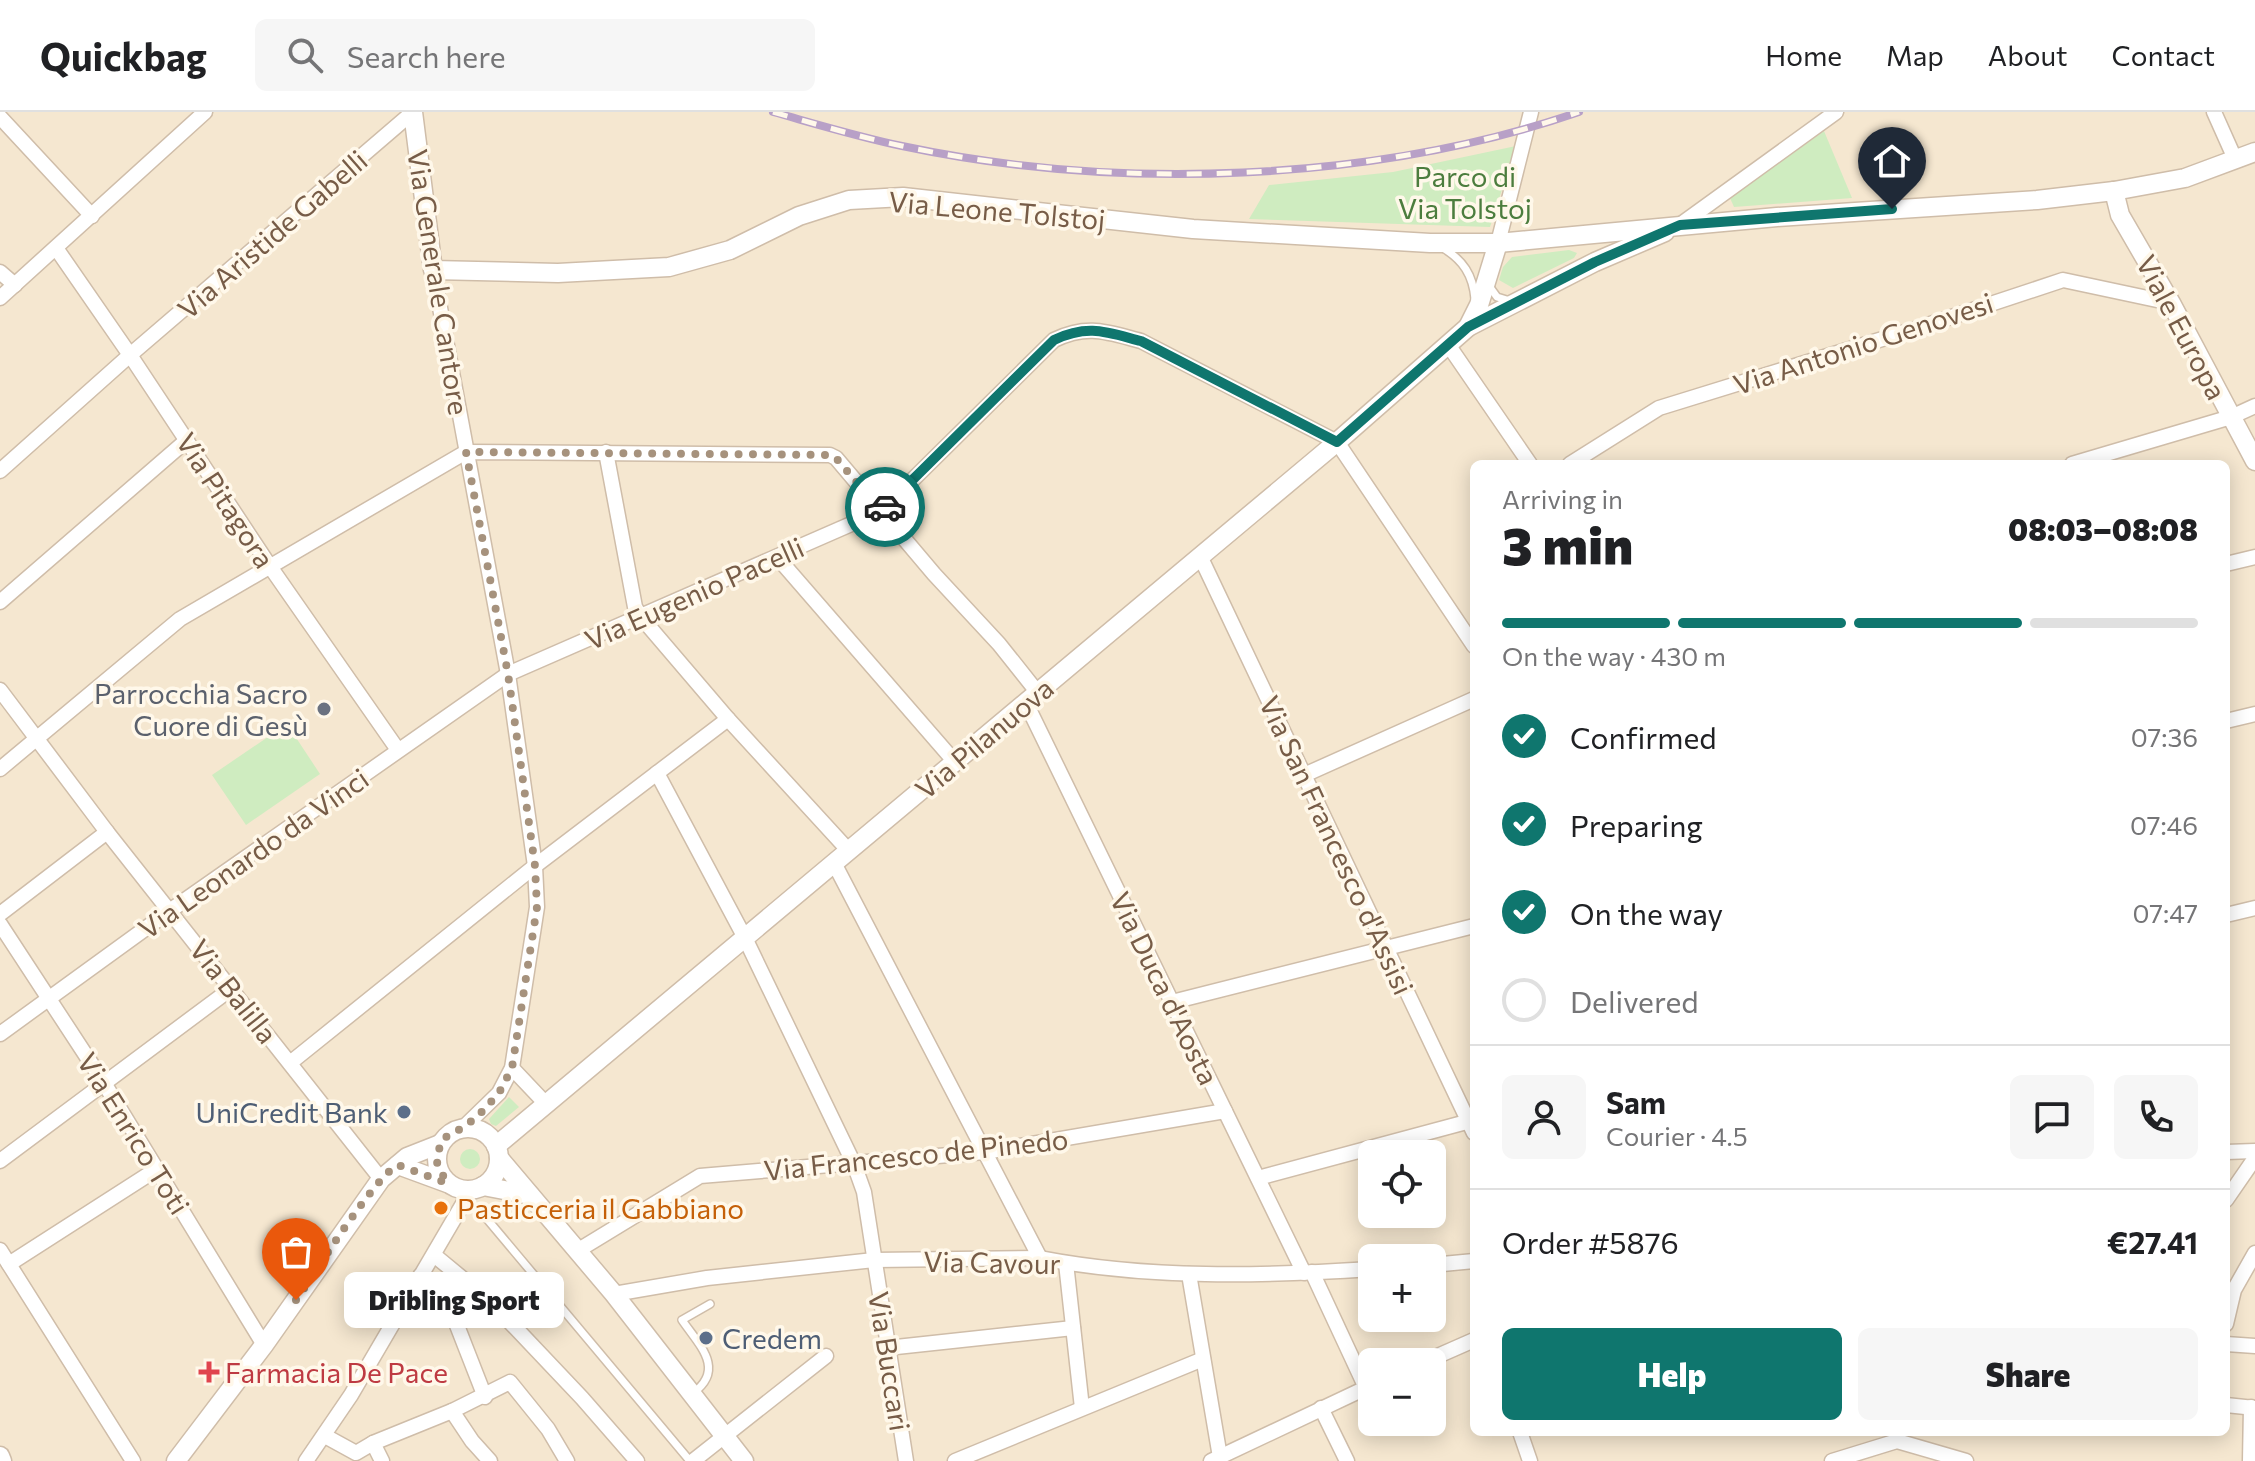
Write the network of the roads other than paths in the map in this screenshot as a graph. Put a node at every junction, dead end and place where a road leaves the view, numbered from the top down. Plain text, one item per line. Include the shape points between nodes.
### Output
1 (205, 112) edge
2 (413, 112) edge
3 (1531, 112) edge
4 (1836, 112) edge
5 (2214, 112) edge
6 (0, 117) edge
7 (2255, 152) edge
8 (2235, 159) junction
9 (2114, 191) junction
10 (92, 216) junction
11 (1680, 225) junction
12 (1430, 243) junction
13 (1498, 243) junction
14 (56, 248) junction
15 (433, 270) junction
16 (0, 272) edge
17 (1487, 282) junction
18 (15, 285) junction
19 (0, 298) edge
20 (1520, 301) junction
21 (2171, 303) junction
22 (1468, 327) junction
23 (1449, 346) junction
24 (130, 355) junction
25 (2255, 406) edge
26 (2231, 417) junction
27 (187, 440) junction
28 (1337, 442) junction
29 (466, 452) junction
30 (606, 452) junction
31 (1527, 460) edge
32 (1576, 460) edge
33 (2086, 460) edge
34 (2255, 461) edge
35 (0, 471) edge
36 (881, 511) junction
37 (1200, 556) junction
38 (777, 557) junction
39 (2255, 557) edge
40 (2230, 563) edge
41 (269, 565) junction
42 (0, 602) edge
43 (640, 616) junction
44 (1470, 640) edge
45 (508, 674) junction
46 (0, 690) edge
47 (1032, 698) junction
48 (1470, 702) edge
49 (2255, 714) edge
50 (728, 719) junction
51 (2230, 720) edge
52 (37, 737) junction
53 (398, 750) junction
54 (955, 762) junction
55 (0, 769) edge
56 (657, 773) junction
57 (1304, 775) junction
58 (107, 832) junction
59 (849, 851) junction
60 (834, 863) junction
61 (535, 866) junction
62 (2255, 908) edge
63 (171, 910) junction
64 (0, 914) edge
65 (2230, 914) edge
66 (0, 924) edge
67 (1470, 927) edge
68 (745, 938) junction
69 (1386, 949) junction
70 (232, 988) junction
71 (48, 1001) junction
72 (1172, 1002) junction
73 (0, 1034) edge
74 (290, 1063) junction
75 (512, 1068) junction
76 (104, 1083) junction
77 (547, 1105) junction
78 (1225, 1111) junction
79 (1470, 1121) edge
80 (1470, 1125) edge
81 (464, 1127) junction
82 (440, 1144) junction
83 (2255, 1151) edge
84 (498, 1152) junction
85 (985, 1152) junction
86 (2230, 1152) edge
87 (2255, 1158) edge
88 (0, 1161) edge
89 (854, 1164) junction
90 (398, 1165) junction
91 (157, 1169) junction
92 (1258, 1178) junction
93 (381, 1179) junction
94 (447, 1183) junction
95 (473, 1192) junction
96 (2230, 1194) edge
97 (530, 1195) junction
98 (0, 1250) edge
99 (577, 1251) junction
100 (2255, 1253) edge
101 (434, 1255) junction
102 (1040, 1258) junction
103 (874, 1260) junction
104 (1066, 1263) junction
105 (9, 1264) junction
106 (1446, 1265) edge
107 (1470, 1266) edge
108 (1358, 1270) edge
109 (1308, 1273) junction
110 (1189, 1274) junction
111 (420, 1276) junction
112 (614, 1294) junction
113 (710, 1304) dead end
114 (2230, 1307) edge
115 (1073, 1328) junction
116 (1470, 1342) edge
117 (2230, 1344) edge
118 (264, 1345) junction
119 (2255, 1346) edge
120 (887, 1348) junction
121 (1446, 1352) edge
122 (826, 1356) dead end
123 (1203, 1359) junction
124 (1358, 1366) edge
125 (1358, 1392) edge
126 (691, 1394) junction
127 (485, 1397) junction
128 (2230, 1405) edge
129 (2253, 1407) edge
130 (1082, 1408) junction
131 (1321, 1408) junction
132 (452, 1411) junction
133 (325, 1436) junction
134 (1521, 1436) edge
135 (1897, 1436) edge
136 (724, 1437) junction
137 (373, 1443) junction
138 (1216, 1459) edge
139 (133, 1461) edge
140 (176, 1461) edge
141 (306, 1461) edge
142 (382, 1461) edge
143 (490, 1461) edge
144 (567, 1461) edge
145 (637, 1461) edge
146 (692, 1461) edge
147 (744, 1461) edge
148 (906, 1461) edge
149 (955, 1461) edge
150 (1347, 1461) edge
151 (1530, 1461) edge
152 (1832, 1461) edge
153 (1966, 1461) edge
154 (2250, 1461) edge

1 - 10 street
2 - 15 street, Via Generale Cantore
2 - 24 street, Via Aristide Gabelli
3 - 13 street
4 - 11 street
5 - 8 street
6 - 10 street
7 - 8 street, Via Leone Tolstoj
8 - 9 street, Via Leone Tolstoj via 2185,178
9 - 11 street, Via Leone Tolstoj
9 - 21 street, Viale Europa via 2120,215
10 - 14 street
11 - 13 street, Via Leone Tolstoj
11 - 20 street
12 - 13 street, Via Leone Tolstoj
12 - 15 street, Via Leone Tolstoj via 1193,229 903,197 849,200 799,216 730,250 669,267 558,273
12 - 22 lane via 1454,255 1470,275 1476,302
13 - 17 street
14 - 18 street
14 - 24 street, Via Pitagora
15 - 29 street, Via Generale Cantore
16 - 18 street
17 - 20 lane via 1497,297
17 - 22 street
18 - 19 street
20 - 22 street
21 - 26 street, Viale Europa
21 - 32 street, Via Antonio Genovesi via 2063,280 1659,408
22 - 23 street, Via Pilanuova
23 - 28 street, Via Pilanuova
23 - 31 street
24 - 27 street, Via Pitagora
24 - 35 street, Via Aristide Gabelli
25 - 26 street
26 - 33 street
26 - 34 street, Viale Europa
27 - 41 street, Via Pitagora
27 - 42 street
28 - 36 street via 1141,341 1075,330 1054,340
28 - 37 street, Via Pilanuova
28 - 44 street
29 - 30 street, Via Duca d'Aosta
29 - 41 street
29 - 45 street, Via Generale Cantore
30 - 36 street, Via Duca d'Aosta via 830,455
30 - 43 street
36 - 38 street, Via Eugenio Pacelli
36 - 47 street, Via Duca d'Aosta via 999,644
37 - 47 street, Via Pilanuova
37 - 57 street, Via San Francesco d'Assisi
38 - 43 street, Via Eugenio Pacelli
38 - 54 street
39 - 40 street
41 - 52 street via 180,619
41 - 53 street, Via Pitagora
43 - 45 street, Via Eugenio Pacelli
43 - 50 street
45 - 53 street, Via Leonardo da Vinci
45 - 61 street, Via Generale Cantore
46 - 52 street, Via Balilla
47 - 54 street, Via Pilanuova
47 - 72 street, Via Duca d'Aosta
48 - 57 street
49 - 51 street
50 - 56 street
50 - 59 street
52 - 55 street
52 - 58 street, Via Balilla
53 - 63 street, Via Leonardo da Vinci
54 - 59 street, Via Pilanuova
56 - 61 street
56 - 68 street, Via Buccari
57 - 69 street, Via San Francesco d'Assisi
58 - 63 street, Via Balilla
58 - 64 street
59 - 60 street, Via Pilanuova
60 - 68 street, Via Pilanuova
60 - 85 street
61 - 74 street
61 - 75 street, Via Generale Cantore via 537,907
62 - 65 street
63 - 70 street, Via Balilla
63 - 71 street, Via Leonardo da Vinci
66 - 71 street, Via Enrico Toti
67 - 69 street
68 - 77 street, Via Pilanuova
68 - 89 street, Via Buccari
69 - 72 street
69 - 79 street, Via San Francesco d'Assisi
70 - 74 street, Via Balilla
70 - 76 street
71 - 73 street, Via Leonardo da Vinci
71 - 76 street, Via Enrico Toti
72 - 78 street, Via Duca d'Aosta
74 - 93 street, Via Balilla
75 - 77 street
75 - 81 street via 499,1093
76 - 88 street
76 - 91 street, Via Enrico Toti
77 - 84 street, Via Pilanuova
78 - 85 street, Via Francesco de Pinedo
78 - 92 street, Via Duca d'Aosta
80 - 92 street
81 - 82 street
81 - 84 street via 483,1131
82 - 90 street via 419,1150
82 - 94 street via 437,1164
83 - 86 street
84 - 95 street via 495,1174
84 - 97 street
85 - 89 street, Via Francesco de Pinedo
85 - 102 street
87 - 96 street
89 - 99 street, Via Francesco de Pinedo via 700,1176
89 - 103 street, Via Buccari via 864,1192
90 - 93 street
90 - 94 street
91 - 105 street
91 - 118 street, Via Enrico Toti
92 - 109 street, Via Duca d'Aosta
93 - 118 street
94 - 95 street
95 - 97 street
95 - 101 street
95 - 146 lane via 482,1213
97 - 99 street
98 - 105 street
99 - 112 street
100 - 114 street
101 - 111 street
101 - 145 street via 491,1302
102 - 103 street, Via Cavour
102 - 104 street, Via Cavour
103 - 112 street, Via Cavour
103 - 120 street, Via Buccari
104 - 110 street, Via Cavour
104 - 115 street
105 - 139 street
106 - 107 street
108 - 109 street, Via Cavour
109 - 110 street, Via Cavour
109 - 124 street, Via Duca d'Aosta
110 - 123 street
111 - 127 street via 451,1310
111 - 133 street
112 - 126 street
113 - 126 lane via 682,1320 707,1356 710,1370
115 - 120 street
115 - 130 street
116 - 121 street
117 - 119 street
118 - 140 street
120 - 148 street, Via Buccari
122 - 136 street
123 - 130 street
123 - 138 street
125 - 131 street
126 - 136 street
127 - 132 street
127 - 144 street via 510,1382
128 - 129 street
129 - 154 street
130 - 149 street
131 - 138 street
131 - 150 street
132 - 137 street
132 - 143 street
133 - 137 street via 356,1453
133 - 141 street
134 - 151 street
135 - 152 street
135 - 153 street
136 - 146 street
136 - 147 street
137 - 142 street

